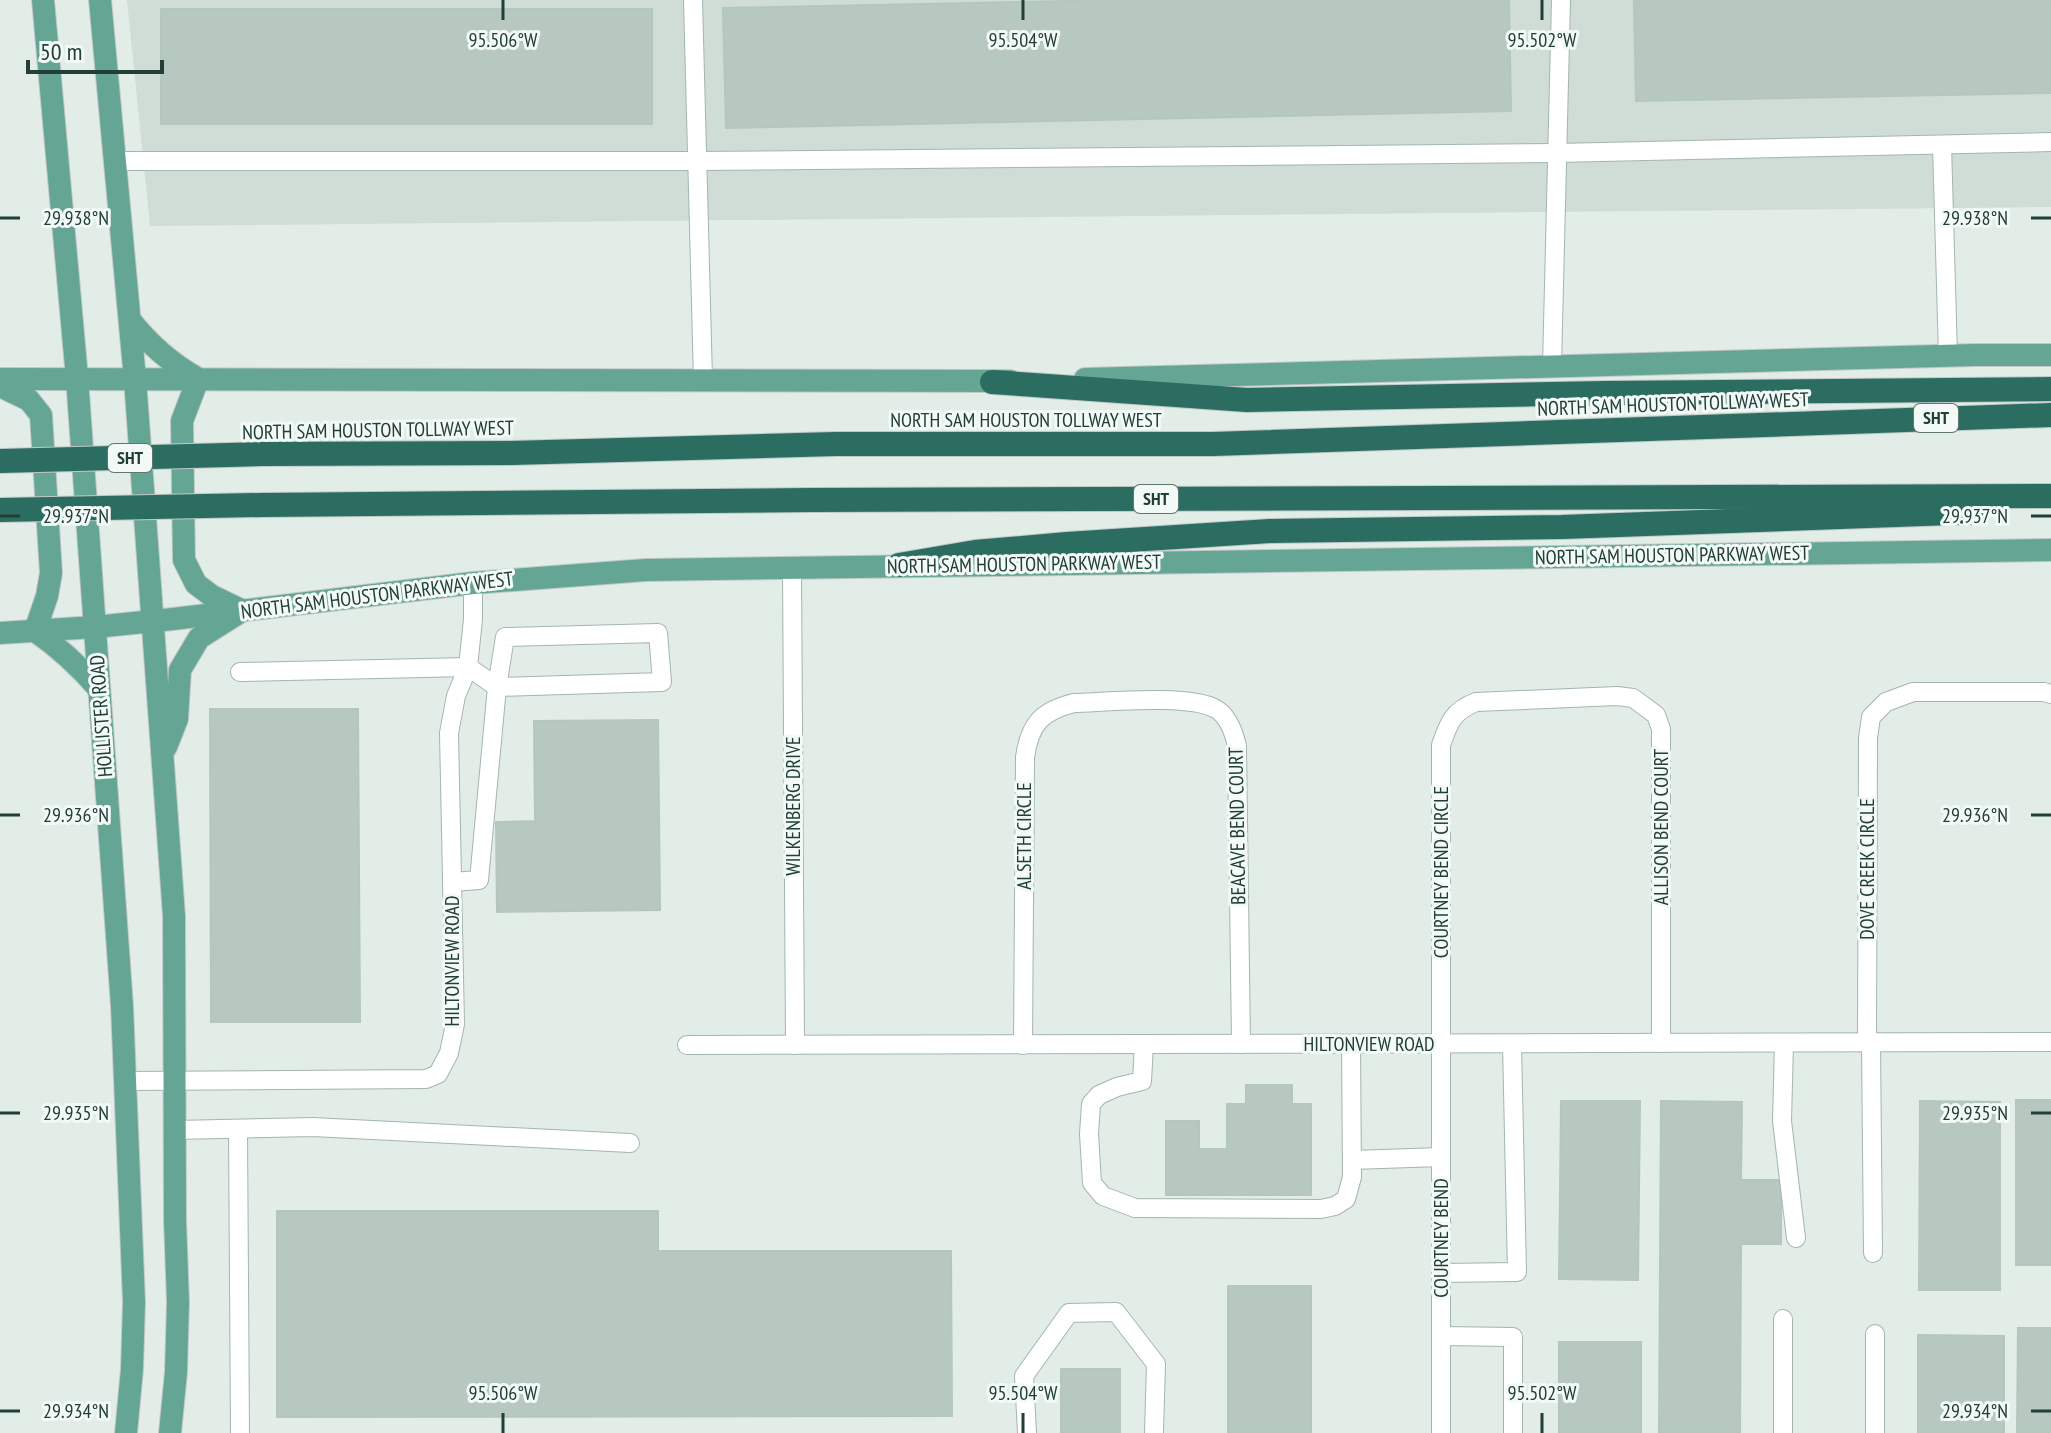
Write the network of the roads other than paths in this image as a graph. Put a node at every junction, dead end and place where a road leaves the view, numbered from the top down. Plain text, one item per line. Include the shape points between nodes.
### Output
1 (43, 0) edge
2 (100, 0) edge
3 (693, 0) edge
4 (1561, 0) edge
5 (2051, 142) edge
6 (1942, 145) junction
7 (1557, 153) junction
8 (115, 161) junction
9 (697, 161) junction
10 (130, 320) junction
11 (2051, 355) edge
12 (1948, 356) junction
13 (1552, 366) junction
14 (77, 378) junction
15 (0, 379) edge
16 (135, 379) junction
17 (198, 379) junction
18 (703, 380) junction
19 (992, 382) junction
20 (0, 386) edge
21 (2051, 389) edge
22 (2051, 415) edge
23 (0, 461) edge
24 (2051, 496) edge
25 (160, 507) junction
26 (2051, 509) edge
27 (0, 510) edge
28 (0, 527) edge
29 (2051, 550) edge
30 (899, 565) junction
31 (792, 568) junction
32 (473, 583) junction
33 (242, 611) junction
34 (153, 621) junction
35 (95, 627) junction
36 (35, 631) junction
37 (0, 633) edge
38 (468, 667) junction
39 (240, 672) dead end
40 (497, 687) junction
41 (99, 689) junction
42 (2051, 694) edge
43 (1124, 702) joint
44 (1462, 707) joint
45 (163, 752) junction
46 (452, 882) junction
47 (2051, 1042) edge
48 (1661, 1043) junction
49 (1784, 1043) junction
50 (1869, 1043) junction
51 (1144, 1044) junction
52 (1241, 1044) junction
53 (1351, 1044) junction
54 (1441, 1044) junction
55 (1512, 1044) junction
56 (687, 1045) dead end
57 (795, 1045) junction
58 (1023, 1045) junction
59 (175, 1080) junction
60 (125, 1081) junction
61 (238, 1129) junction
62 (175, 1130) junction
63 (630, 1143) dead end
64 (1441, 1157) junction
65 (1352, 1160) junction
66 (1796, 1238) dead end
67 (1873, 1253) dead end
68 (1441, 1273) junction
69 (1783, 1319) dead end
70 (1875, 1334) dead end
71 (1441, 1336) junction
72 (126, 1433) edge
73 (170, 1433) edge
74 (240, 1433) edge
75 (1027, 1433) edge
76 (1154, 1433) edge
77 (1441, 1433) edge
78 (1513, 1433) edge
79 (1783, 1433) edge
80 (1875, 1433) edge

1 - 14 main road, HOLLISTER ROAD
2 - 8 main road
3 - 9 street
4 - 7 street
5 - 6 street
6 - 7 street
6 - 12 street
7 - 9 street
7 - 13 street
8 - 9 street
8 - 10 main road
9 - 18 street
10 - 16 main road
10 - 17 main road via 159,352
11 - 12 main road
12 - 13 main road
13 - 19 main road
14 - 15 main road
14 - 16 main road
14 - 35 main road, HOLLISTER ROAD
16 - 17 main road
16 - 34 main road
17 - 18 main road
17 - 33 main road via 182,421 184,560 196,584
18 - 19 main road
19 - 21 highway via 1247,400
20 - 36 main road via 29,400 41,415 51,573
22 - 23 highway, NORTH SAM HOUSTON TOLLWAY WEST / SHT, bridge via 1213,444 836,444
24 - 25 highway, SHT, bridge
25 - 27 highway, SHT, bridge
25 - 28 highway, bridge
26 - 30 highway via 1270,531 975,552
29 - 30 main road, NORTH SAM HOUSTON PARKWAY WEST
30 - 31 main road, NORTH SAM HOUSTON PARKWAY WEST
31 - 32 main road, NORTH SAM HOUSTON PARKWAY WEST via 646,570
31 - 57 street, WILKENBERG DRIVE
32 - 33 main road, NORTH SAM HOUSTON PARKWAY WEST
32 - 38 street, HILTONVIEW ROAD
33 - 34 main road, NORTH SAM HOUSTON PARKWAY WEST
33 - 45 main road via 199,638 180,670 177,719
34 - 35 main road, NORTH SAM HOUSTON PARKWAY WEST
34 - 45 main road
35 - 36 main road, NORTH SAM HOUSTON PARKWAY WEST
35 - 41 main road, HOLLISTER ROAD
36 - 37 main road, NORTH SAM HOUSTON PARKWAY WEST
36 - 41 main road via 60,648
38 - 39 street
38 - 40 street
38 - 46 street, HILTONVIEW ROAD via 449,733
40 - 40 street via 505,637 658,633 662,682
40 - 46 street via 479,880
41 - 60 main road, HOLLISTER ROAD
42 - 50 street, DOVE CREEK CIRCLE via 1913,692 1886,702 1871,717
43 - 52 street, BEACAVE BEND COURT via 1191,701 1219,710 1234,731
43 - 58 street, ALSETH CIRCLE via 1058,707 1044,715 1027,740
44 - 48 street, ALLISON BEND COURT via 1617,696 1633,698 1656,715 1661,729
44 - 54 street, COURTNEY BEND CIRCLE via 1441,745
45 - 59 main road via 174,916
46 - 59 street, HILTONVIEW ROAD via 455,1024 438,1074 426,1079
47 - 50 street, HILTONVIEW ROAD
48 - 49 street, HILTONVIEW ROAD
48 - 55 street, HILTONVIEW ROAD
49 - 50 street, HILTONVIEW ROAD
49 - 66 street via 1782,1121
50 - 67 street, DOVE CREEK CIRCLE
51 - 52 street, HILTONVIEW ROAD
51 - 58 street, HILTONVIEW ROAD
51 - 65 street via 1142,1081 1099,1095 1091,1104 1092,1183 1103,1196 1135,1208 1321,1209 1346,1199
52 - 53 street, HILTONVIEW ROAD
53 - 54 street, HILTONVIEW ROAD
53 - 65 street
54 - 55 street, HILTONVIEW ROAD
54 - 64 street, COURTNEY BEND
55 - 68 street via 1517,1272
56 - 57 street, HILTONVIEW ROAD
57 - 58 street, HILTONVIEW ROAD
59 - 60 street, HILTONVIEW ROAD
59 - 62 main road
60 - 72 main road, HOLLISTER ROAD via 134,1302
61 - 62 street
61 - 63 street via 313,1127
61 - 74 street
62 - 73 main road via 178,1302
64 - 65 street
64 - 68 street, COURTNEY BEND
68 - 71 street, COURTNEY BEND
69 - 79 street
70 - 80 street
71 - 77 street, COURTNEY BEND
71 - 78 street via 1513,1337
75 - 76 street via 1024,1376 1069,1313 1116,1312 1156,1364

